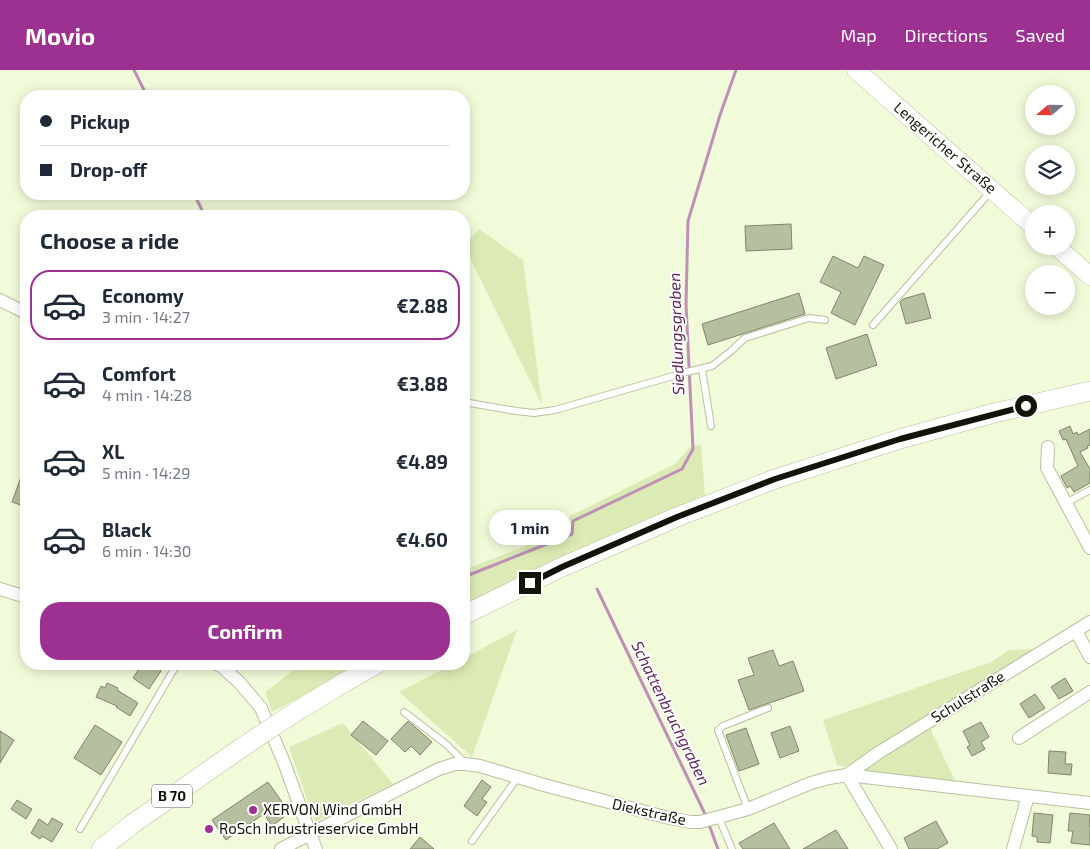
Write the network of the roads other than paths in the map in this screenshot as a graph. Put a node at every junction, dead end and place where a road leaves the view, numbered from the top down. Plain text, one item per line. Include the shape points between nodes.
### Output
1 (856, 70) edge
2 (992, 190) junction
3 (1025, 219) edge
4 (1066, 255) edge
5 (1090, 276) edge
6 (0, 300) edge
7 (20, 310) edge
8 (825, 320) dead end
9 (873, 325) dead end
10 (700, 369) junction
11 (1090, 391) edge
12 (470, 403) edge
13 (711, 426) dead end
14 (1048, 447) dead end
15 (1090, 490) edge
16 (1066, 504) junction
17 (1090, 548) edge
18 (0, 589) edge
19 (20, 595) edge
20 (470, 612) edge
21 (1090, 622) edge
22 (1076, 631) junction
23 (1090, 657) edge
24 (173, 670) edge
25 (226, 670) edge
26 (366, 670) edge
27 (1090, 692) edge
28 (768, 708) dead end
29 (404, 712) dead end
30 (1019, 738) dead end
31 (465, 764) junction
32 (847, 775) junction
33 (518, 777) junction
34 (1028, 796) junction
35 (1090, 803) edge
36 (748, 809) junction
37 (711, 820) junction
38 (80, 829) dead end
39 (310, 834) junction
40 (472, 841) dead end
41 (101, 849) edge
42 (281, 849) edge
43 (316, 849) edge
44 (732, 849) edge
45 (891, 849) edge
46 (1017, 849) edge

1 - 2 main road, Lengericher Straße
2 - 3 main road, Lengericher Straße
2 - 9 lane
4 - 5 main road
6 - 7 street
8 - 10 lane via 809,318 745,338 712,366
10 - 12 lane via 555,410 516,412
10 - 13 lane
11 - 20 main road via 900,439 775,479 562,567
14 - 16 street via 1047,468
15 - 16 lane
16 - 17 street
18 - 19 street
21 - 22 street, Schulstraße
22 - 23 street
22 - 32 street, Schulstraße
24 - 38 lane
25 - 39 street via 260,708
26 - 41 main road, B 70, bridge via 244,746
27 - 30 street
28 - 36 lane via 718,730
29 - 31 lane via 447,745
31 - 33 street, Diekstraße
31 - 39 street, Diekstraße via 439,769
32 - 34 street, Diekstraße
32 - 36 street, Diekstraße via 811,783
32 - 45 street
33 - 37 street, Diekstraße via 665,817 690,822
33 - 40 lane
34 - 35 street, Diekstraße
34 - 46 street
36 - 37 street, Diekstraße
37 - 44 lane
39 - 42 street, Diekstraße
39 - 43 street

